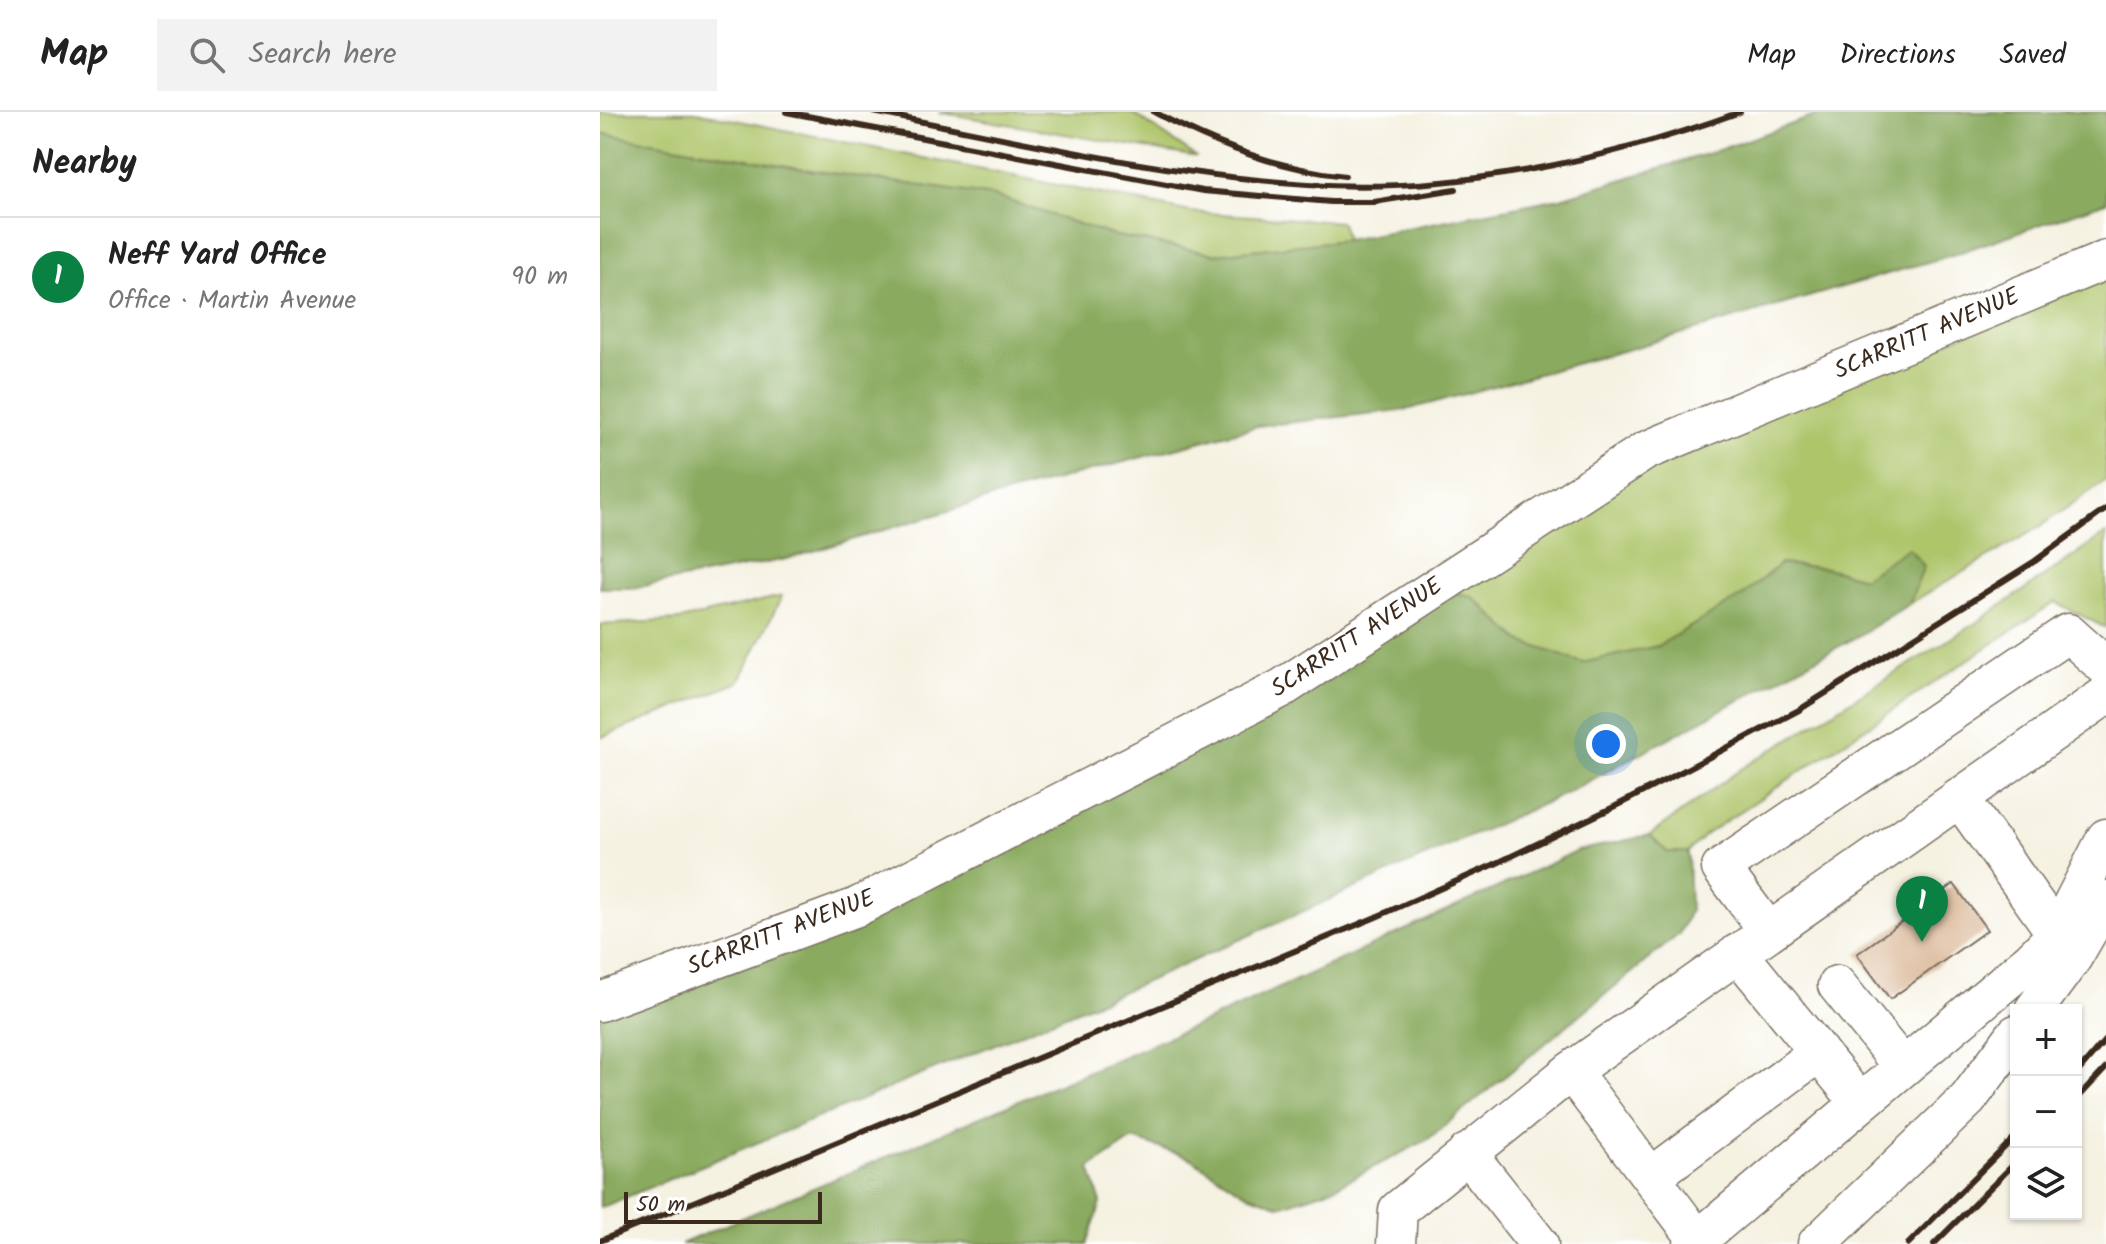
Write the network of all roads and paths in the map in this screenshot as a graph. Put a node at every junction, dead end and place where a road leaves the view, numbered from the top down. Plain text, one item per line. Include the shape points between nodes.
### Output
1 (2106, 260) edge
2 (2106, 667) edge
3 (2106, 695) edge
4 (1959, 797) junction
5 (2106, 838) edge
6 (2106, 900) edge
7 (1753, 942) junction
8 (2065, 946) junction
9 (1837, 985) dead end
10 (600, 1002) edge
11 (2037, 1004) edge
12 (2010, 1042) edge
13 (1819, 1052) junction
14 (1903, 1067) junction
15 (1571, 1071) junction
16 (1860, 1103) junction
17 (1467, 1153) junction
18 (1651, 1177) junction
19 (1697, 1243) edge
20 (1396, 1244) edge
21 (1539, 1244) edge
22 (1817, 1244) edge

1 - 10 street, SCARRITT AVENUE via 1645,451 1282,688 857,907
2 - 7 street via 2068,633 1721,868
3 - 4 street
4 - 7 street
4 - 8 street
5 - 8 street
6 - 8 street
7 - 13 street
7 - 15 street
8 - 11 street
8 - 14 street via 2031,960
9 - 14 street
12 - 22 street via 1968,1099
13 - 16 street
13 - 18 street
14 - 16 street
15 - 17 street
15 - 18 street
16 - 19 street
17 - 20 street via 1398,1210
17 - 21 street
18 - 19 street

